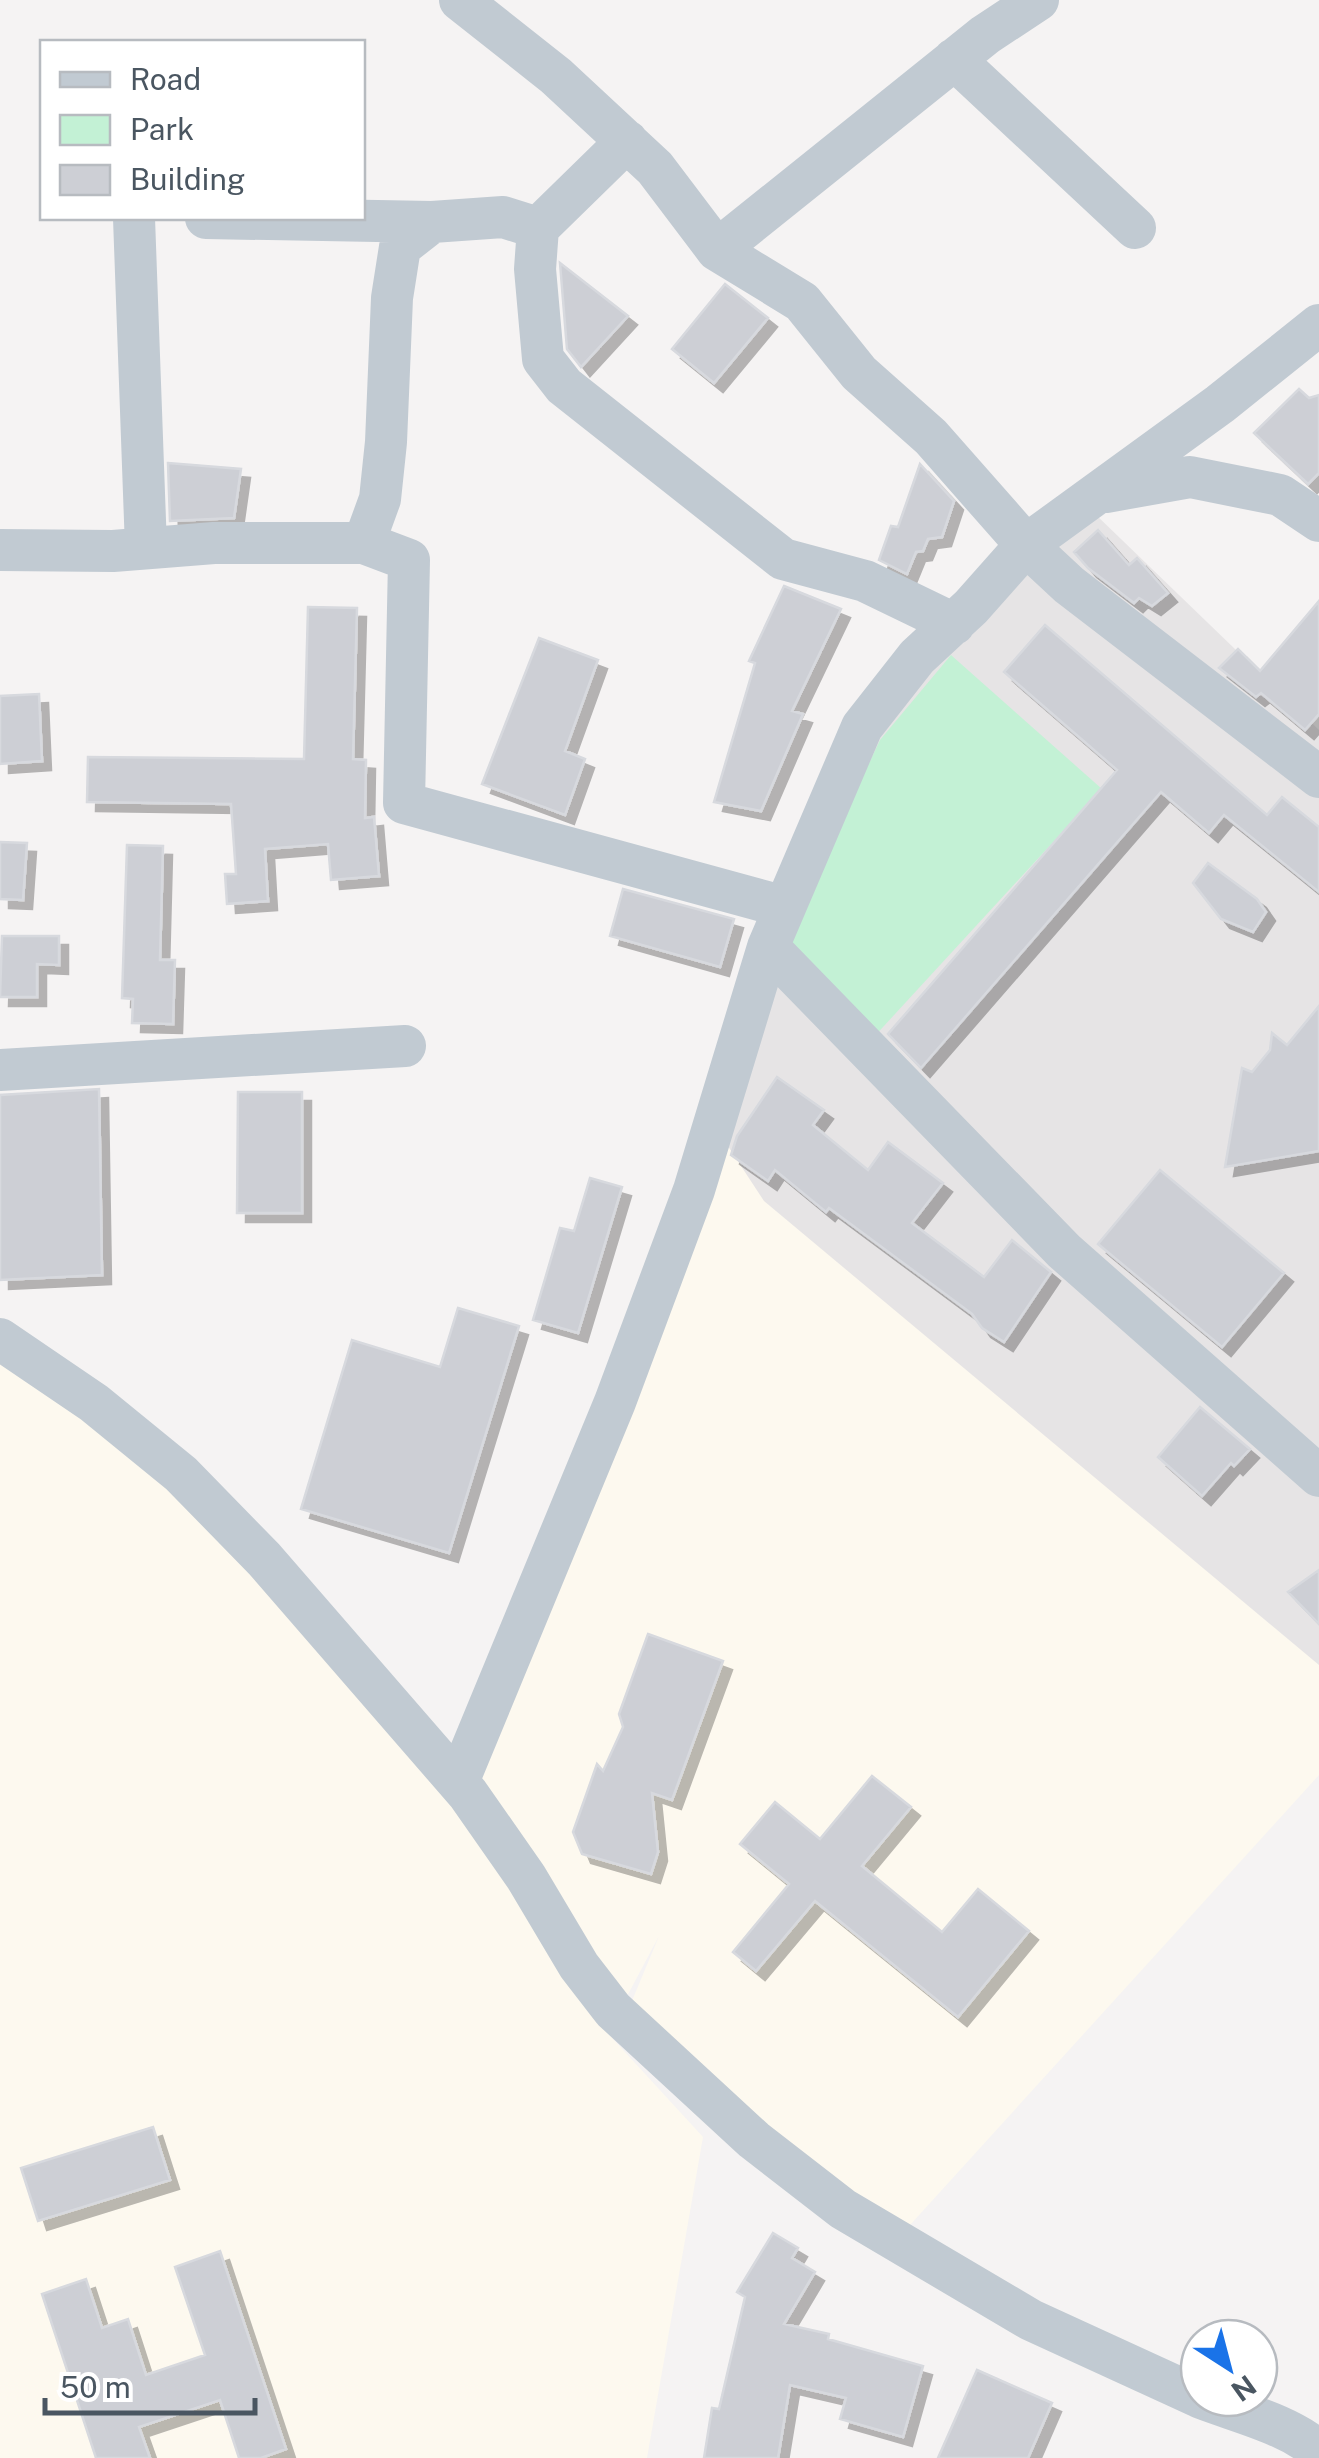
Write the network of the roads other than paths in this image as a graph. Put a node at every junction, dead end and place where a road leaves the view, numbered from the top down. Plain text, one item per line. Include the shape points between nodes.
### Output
1 (460, 0) edge
2 (1038, 0) edge
3 (954, 58) junction
4 (627, 141) junction
5 (134, 220) edge
6 (319, 220) edge
7 (432, 222) junction
8 (538, 228) junction
9 (1135, 228) dead end
10 (717, 250) junction
11 (1319, 325) edge
12 (1098, 494) junction
13 (1319, 521) edge
14 (364, 544) junction
15 (1026, 545) junction
16 (146, 548) junction
17 (0, 550) edge
18 (954, 624) junction
19 (1319, 777) edge
20 (786, 907) junction
21 (768, 947) junction
22 (405, 1046) dead end
23 (0, 1070) edge
24 (0, 1338) edge
25 (1319, 1476) edge
26 (458, 1782) junction
27 (1179, 2388) edge
28 (1253, 2418) edge
29 (1319, 2451) edge

1 - 4 street
2 - 3 street
3 - 9 street
3 - 10 street
4 - 8 street
4 - 10 street
5 - 16 street
6 - 7 street
7 - 8 street via 503,217
7 - 14 street via 400,248 380,499
8 - 18 street via 543,359 564,386 783,560 864,582
10 - 15 street via 802,302 859,373 931,437
11 - 12 street
12 - 13 street via 1190,477 1280,494
12 - 15 street
14 - 16 street
14 - 20 street via 409,560 404,803
15 - 18 street
15 - 19 street via 1069,586
16 - 17 street
18 - 20 street via 917,657 862,728
20 - 21 street
21 - 25 street via 1064,1251
21 - 26 street via 694,1190 615,1402
22 - 23 street
24 - 26 street via 181,1474
26 - 27 street via 587,1979 754,2140 843,2208 1031,2320
28 - 29 street

